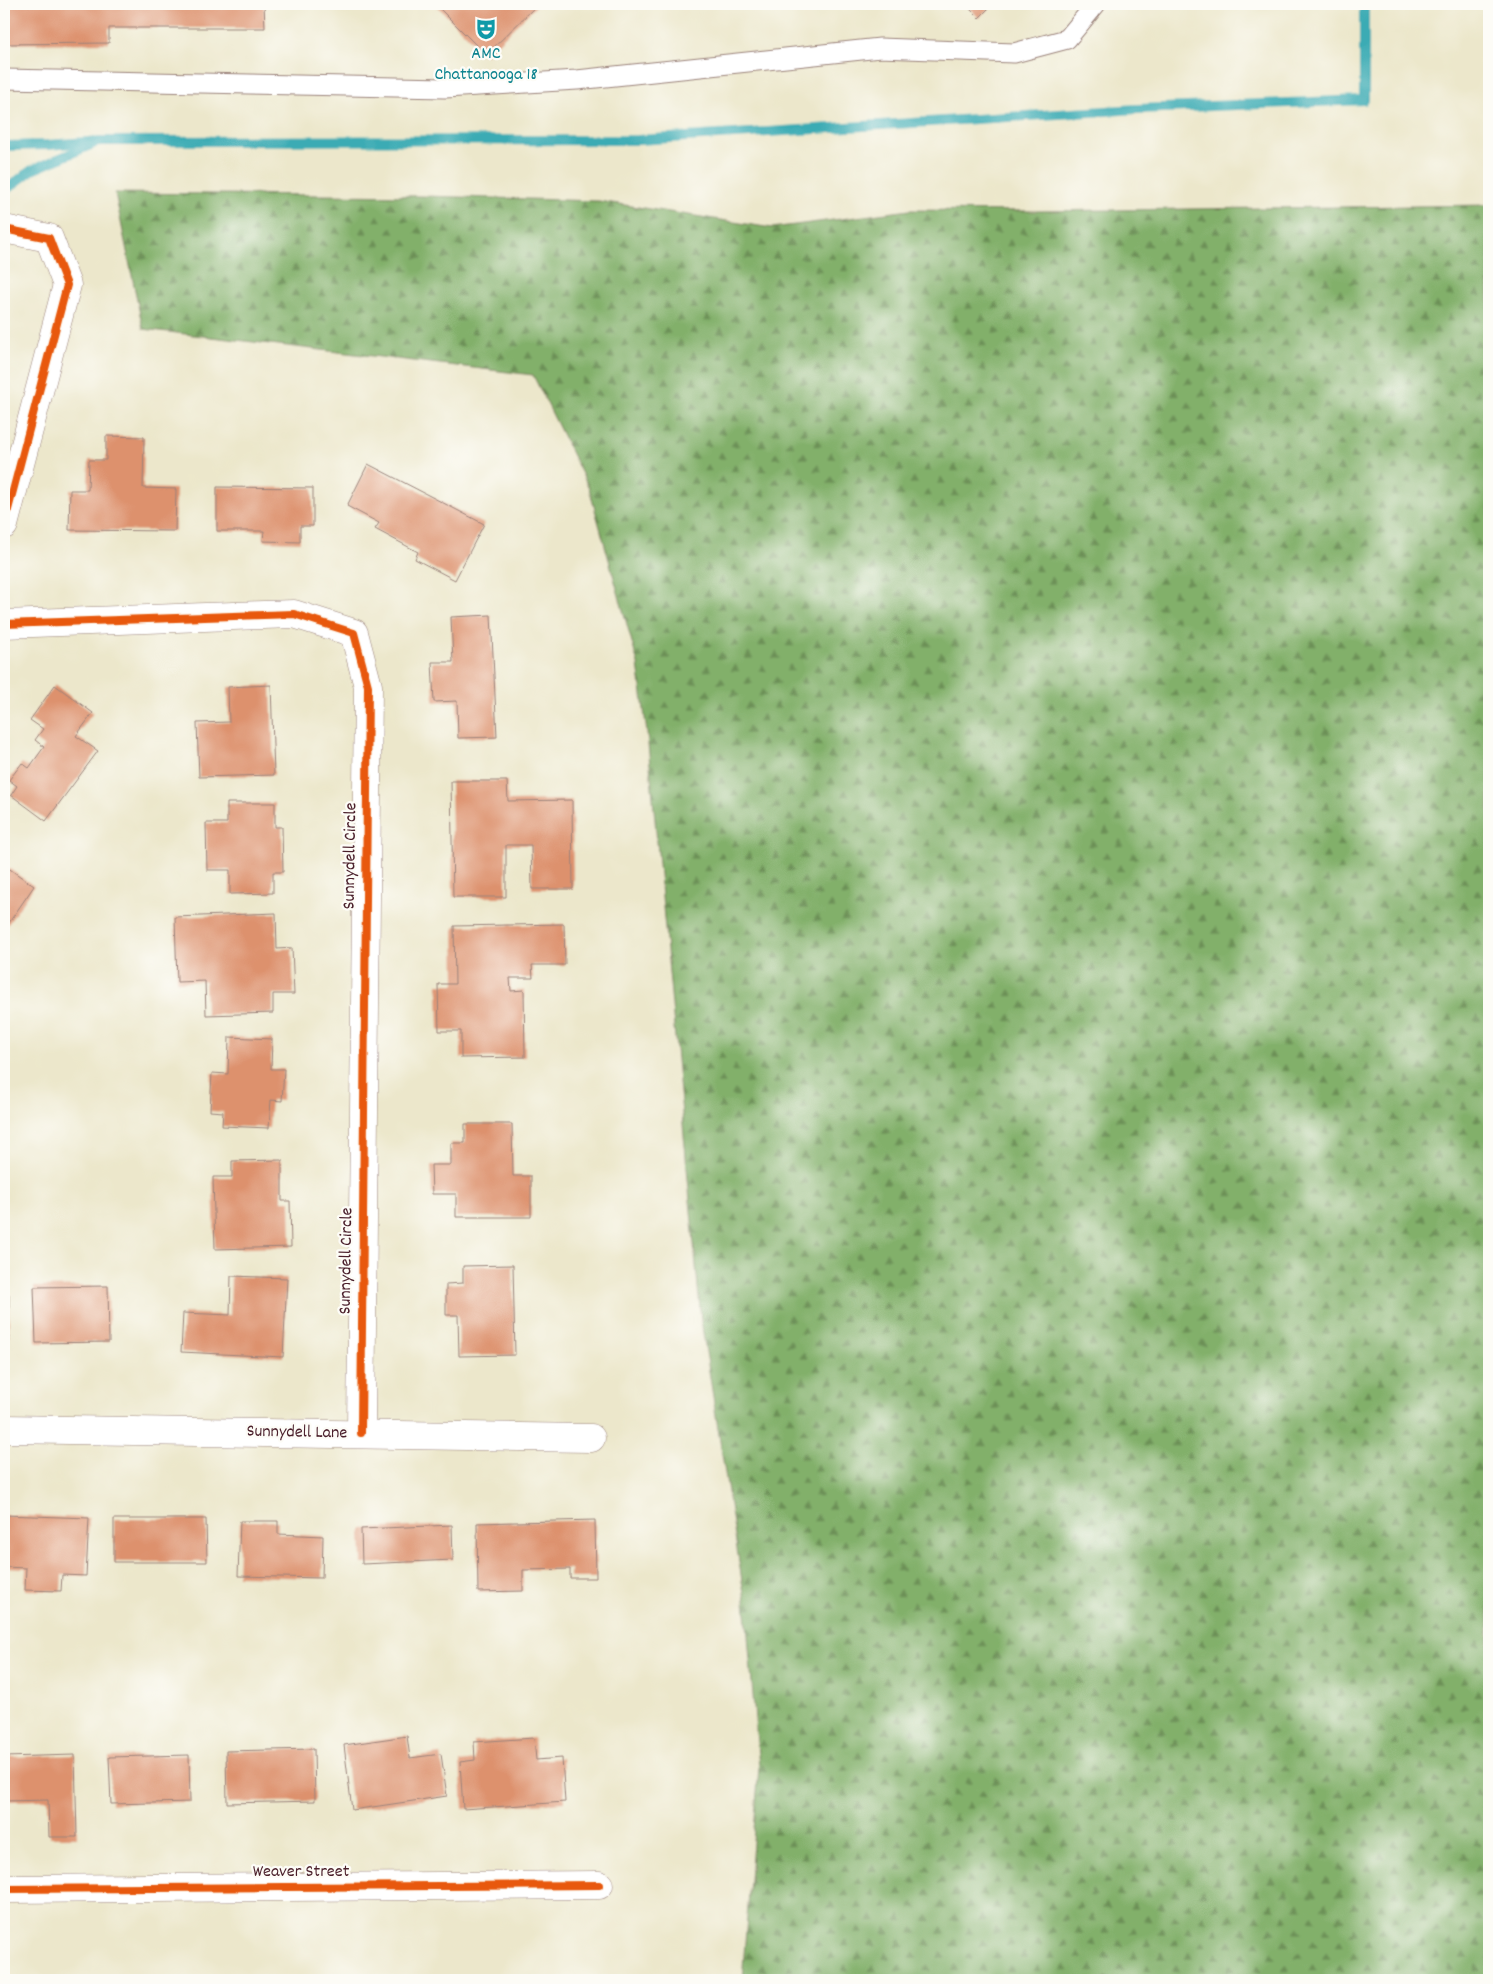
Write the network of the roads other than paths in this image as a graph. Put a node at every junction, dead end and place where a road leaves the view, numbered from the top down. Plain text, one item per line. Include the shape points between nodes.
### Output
1 (1096, 4) edge
2 (4, 79) edge
3 (4, 229) edge
4 (4, 525) edge
5 (4, 624) edge
6 (4, 1429) edge
7 (361, 1433) junction
8 (590, 1438) dead end
9 (599, 1885) dead end
10 (4, 1889) edge

1 - 2 lane via 1066,38 1014,53 880,48 577,80 445,88
3 - 4 street via 48,238 67,285
5 - 7 street, Sunnydell Circle via 294,614 354,634 368,686
6 - 7 street, Sunnydell Lane
7 - 8 street, Sunnydell Lane
9 - 10 street, Weaver Street

